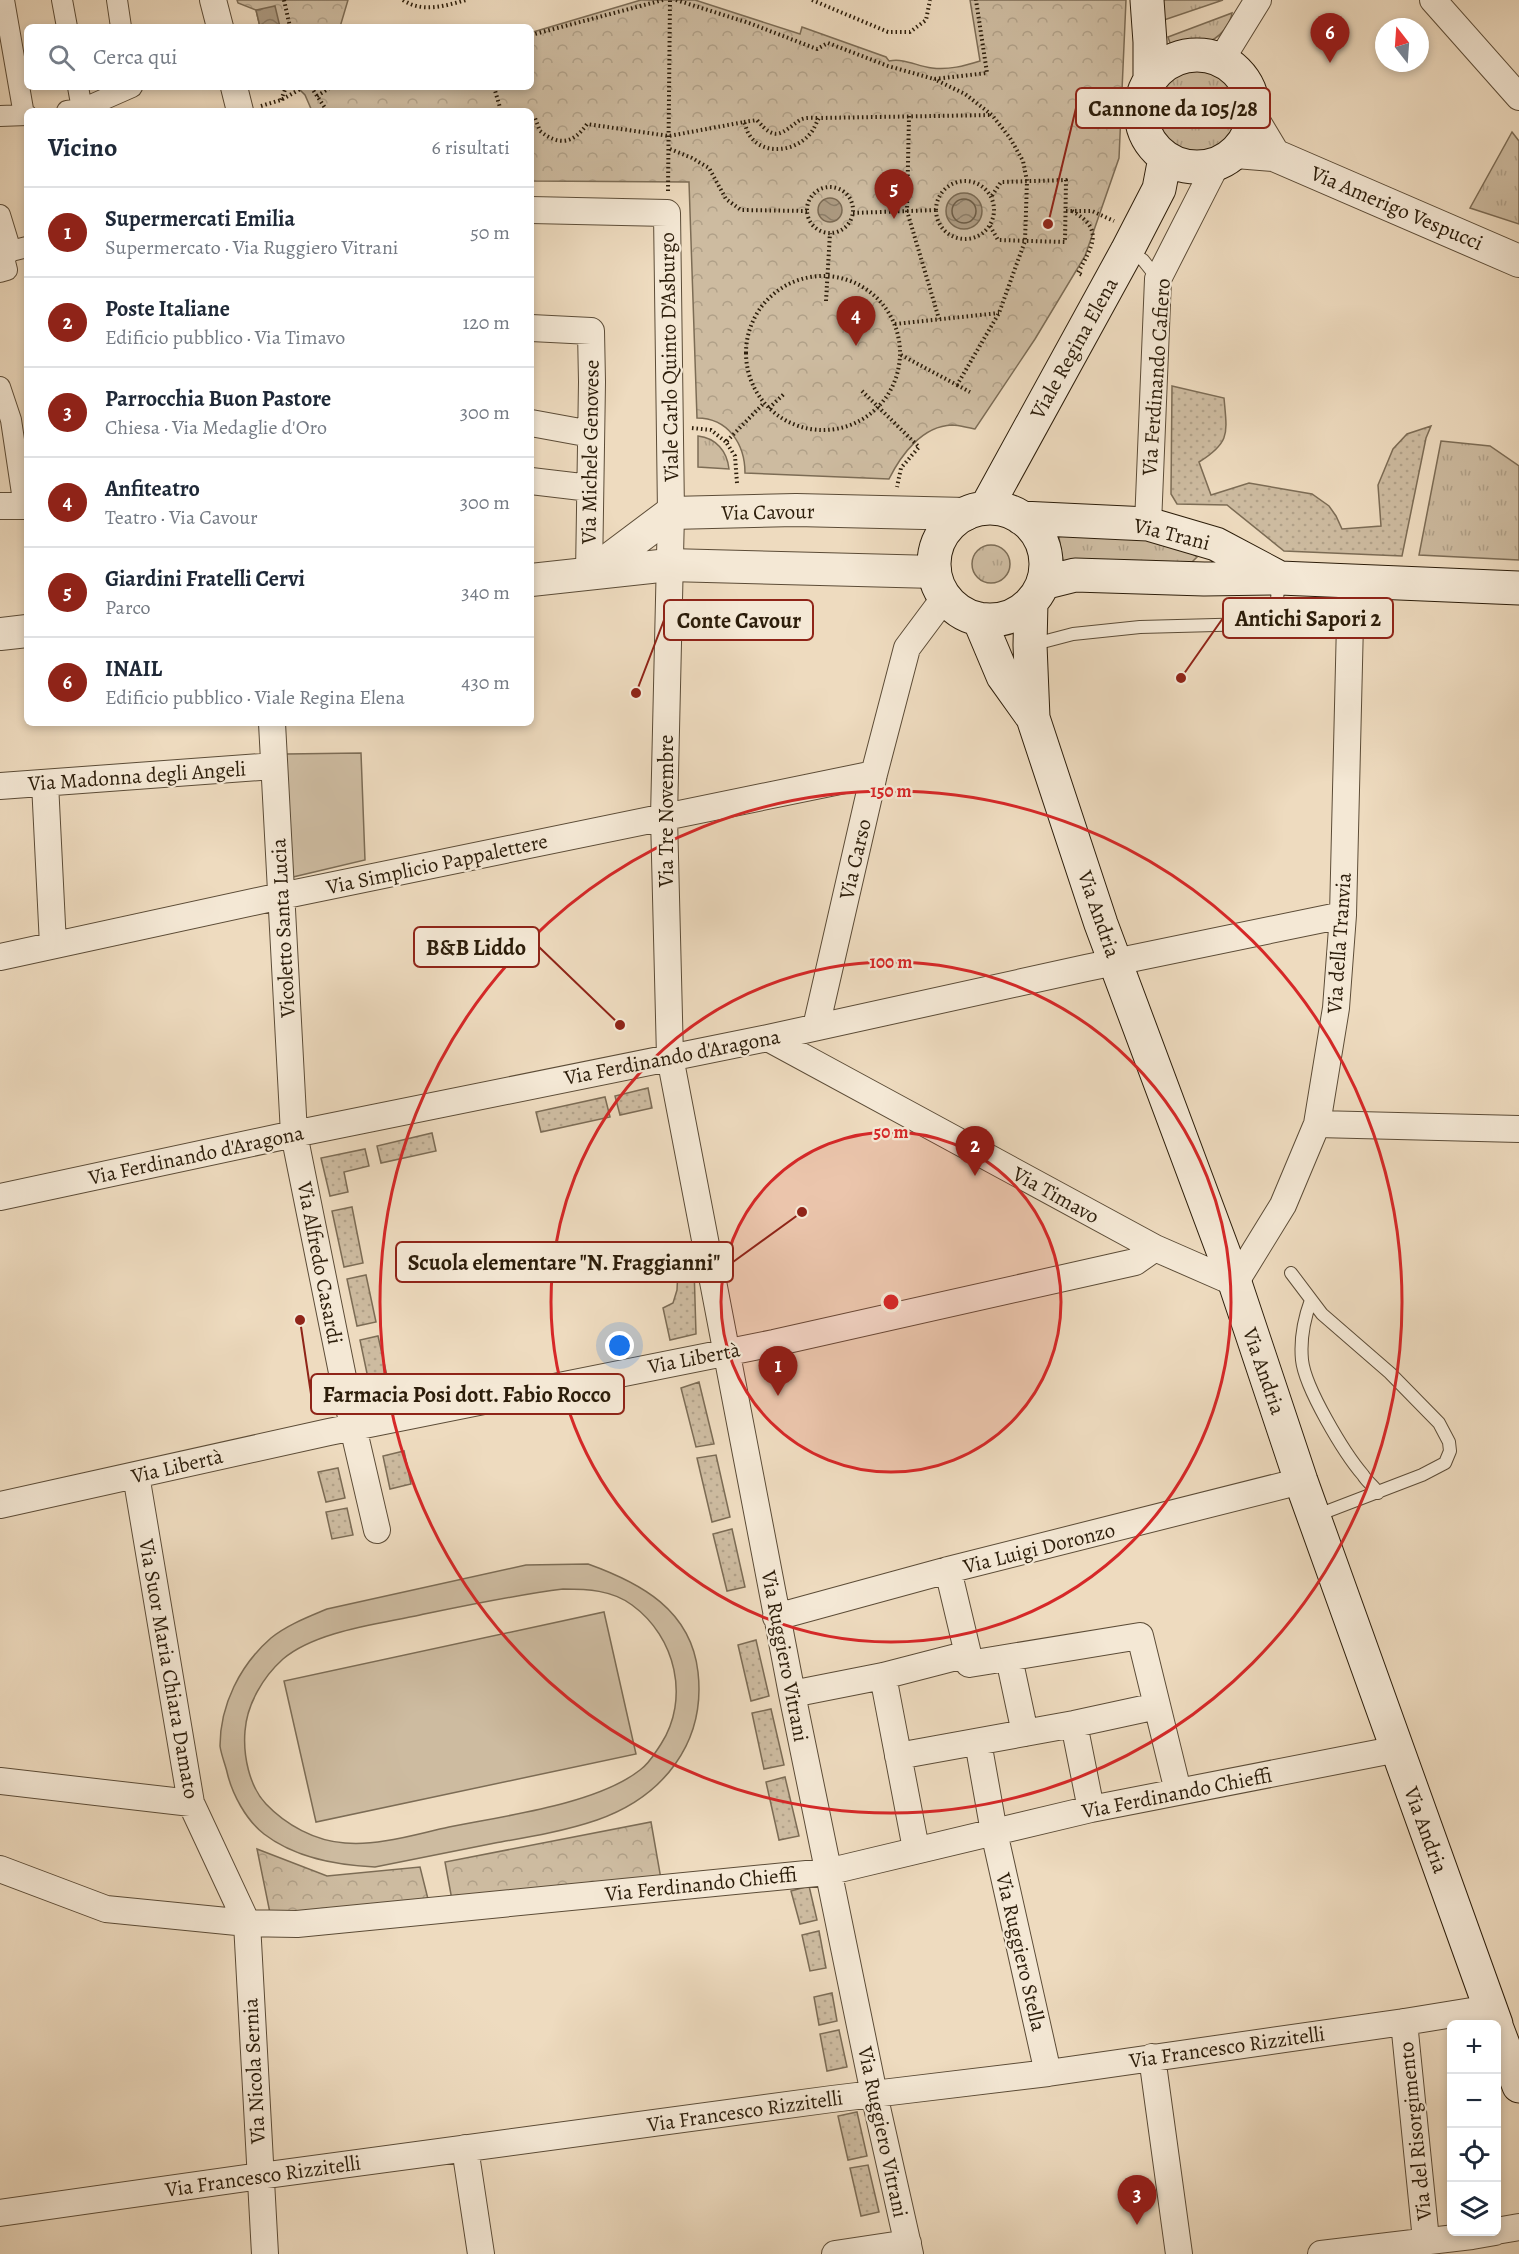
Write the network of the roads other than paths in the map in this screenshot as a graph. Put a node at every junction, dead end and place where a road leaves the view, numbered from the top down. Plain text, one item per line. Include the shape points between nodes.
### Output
1 (4, 0) edge
2 (62, 0) edge
3 (117, 0) edge
4 (213, 0) edge
5 (1147, 0) edge
6 (1258, 0) edge
7 (1433, 0) edge
8 (66, 24) edge
9 (121, 24) edge
10 (219, 24) edge
11 (1221, 60) junction
12 (1155, 62) junction
13 (78, 90) edge
14 (124, 90) edge
15 (236, 90) edge
16 (1519, 97) edge
17 (75, 108) edge
18 (80, 108) edge
19 (248, 108) edge
20 (24, 110) edge
21 (24, 115) edge
22 (0, 116) edge
23 (1253, 120) junction
24 (1274, 155) junction
25 (1191, 167) junction
26 (534, 210) edge
27 (0, 215) edge
28 (1127, 251) junction
29 (22, 252) edge
30 (1519, 261) edge
31 (0, 272) edge
32 (1158, 279) junction
33 (534, 328) edge
34 (0, 387) edge
35 (534, 424) edge
36 (591, 434) junction
37 (534, 481) edge
38 (590, 488) junction
39 (17, 506) edge
40 (976, 511) junction
41 (671, 513) junction
42 (1021, 518) junction
43 (1148, 524) junction
44 (669, 565) junction
45 (589, 574) junction
46 (1280, 578) junction
47 (534, 580) edge
48 (1351, 581) junction
49 (940, 584) junction
50 (1519, 588) edge
51 (1037, 592) junction
52 (980, 619) junction
53 (24, 631) edge
54 (0, 634) edge
55 (1030, 645) junction
56 (1033, 718) junction
57 (272, 726) edge
58 (274, 766) junction
59 (874, 774) junction
60 (45, 783) junction
61 (0, 786) edge
62 (664, 817) junction
63 (281, 896) junction
64 (1343, 915) junction
65 (53, 945) junction
66 (0, 957) edge
67 (1116, 962) junction
68 (816, 1027) junction
69 (768, 1038) junction
70 (670, 1057) junction
71 (1317, 1124) junction
72 (1519, 1129) edge
73 (294, 1134) junction
74 (0, 1197) edge
75 (1155, 1248) junction
76 (1291, 1273) dead end
77 (1235, 1283) junction
78 (1311, 1300) junction
79 (726, 1352) junction
80 (353, 1427) junction
81 (136, 1475) junction
82 (1301, 1481) junction
83 (1378, 1493) junction
84 (0, 1505) edge
85 (1314, 1516) junction
86 (377, 1530) dead end
87 (948, 1570) junction
88 (776, 1617) junction
89 (968, 1654) junction
90 (1009, 1658) junction
91 (883, 1676) junction
92 (792, 1694) junction
93 (1157, 1706) junction
94 (1074, 1724) junction
95 (1025, 1733) junction
96 (978, 1742) junction
97 (1398, 1749) junction
98 (898, 1756) junction
99 (0, 1781) edge
100 (1178, 1791) junction
101 (191, 1803) junction
102 (1091, 1809) junction
103 (994, 1832) junction
104 (916, 1849) junction
105 (0, 1869) edge
106 (827, 1872) junction
107 (247, 1923) junction
108 (1494, 2020) edge
109 (1447, 2021) edge
110 (1404, 2022) junction
111 (1501, 2038) edge
112 (1152, 2057) junction
113 (1048, 2073) junction
114 (1519, 2086) edge
115 (874, 2094) junction
116 (465, 2148) junction
117 (260, 2176) junction
118 (0, 2213) edge
119 (1519, 2227) edge
120 (1485, 2238) edge
121 (1426, 2241) junction
122 (909, 2249) edge
123 (265, 2254) edge
124 (481, 2254) edge
125 (835, 2254) edge
126 (1179, 2254) edge
127 (1322, 2254) edge

1 - 20 street
2 - 8 street
3 - 9 street
4 - 10 street
5 - 12 main road
6 - 11 street
7 - 16 street
11 - 12 main road via 1193,55
11 - 23 main road via 1236,70 1247,85 1253,102
12 - 25 main road via 1141,99 1141,122 1149,142
13 - 17 street
14 - 18 street
15 - 19 street
21 - 22 street
23 - 24 street
23 - 25 main road via 1247,138
24 - 25 street, Via Amerigo Vespucci
24 - 30 street, Via Amerigo Vespucci
25 - 28 main road, Viale Regina Elena
25 - 32 street, Via Ferdinando Cafiero
26 - 41 street, Viale Carlo Quinto D'Asburgo via 667,213
27 - 29 street
28 - 32 lane via 1143,260
28 - 40 main road, Viale Regina Elena
29 - 31 street via 4,258 7,270
32 - 43 street, Via Ferdinando Cafiero
33 - 36 street, Via Michele Genovese via 591,331
34 - 39 street via 11,420
35 - 36 street
36 - 38 street, Via Michele Genovese
37 - 38 street
38 - 45 street, Via Michele Genovese
40 - 41 street, Via Cavour
40 - 42 main road via 1000,510
40 - 49 main road via 946,531 939,543 935,557
41 - 44 street, Viale Carlo Quinto D'Asburgo
41 - 45 street
42 - 43 main road, Via Trani
42 - 51 main road via 1044,547 1046,572
43 - 46 main road, Via Trani via 1216,544
44 - 45 street
44 - 49 street
44 - 62 street, Via Tre Novembre
45 - 47 street
46 - 48 main road, Via Trani
46 - 51 main road, Via Trani via 1075,575
46 - 55 lane via 1276,608 1253,624 1140,627 1073,634
48 - 50 main road, Via Trani
48 - 64 street, Via della Tranvia
49 - 52 main road via 954,607
49 - 59 street, Via Carso via 907,648
51 - 52 main road via 1020,611 993,620
51 - 55 main road, Via Andria
52 - 56 main road, Via Andria via 1003,676
53 - 54 street
55 - 56 main road, Via Andria
56 - 67 main road, Via Andria
57 - 58 street, Vicoletto Santa Lucia
58 - 60 street, Via Madonna degli Angeli
58 - 63 street, Vicoletto Santa Lucia
59 - 62 street, Via Simplicio Pappalettere
59 - 68 street, Via Carso
60 - 61 street, Via Madonna degli Angeli
60 - 65 street
62 - 63 street, Via Simplicio Pappalettere
62 - 70 street, Via Tre Novembre
63 - 65 street, Via Simplicio Pappalettere
63 - 73 street, Vicoletto Santa Lucia
64 - 67 street, Via Ferdinando d'Aragona
64 - 71 street, Via della Tranvia via 1336,1008
65 - 66 street, Via Simplicio Pappalettere
67 - 68 street, Via Ferdinando d'Aragona
67 - 77 main road, Via Andria
68 - 69 street, Via Ferdinando d'Aragona
69 - 70 street, Via Ferdinando d'Aragona
69 - 75 street, Via Timavo
70 - 73 street, Via Ferdinando d'Aragona
70 - 79 street, Via Ruggiero Vitrani
71 - 72 street
71 - 77 street, Via della Tranvia via 1283,1205
73 - 74 street, Via Ferdinando d'Aragona
73 - 80 street, Via Alfredo Casardi
75 - 77 street
75 - 79 street, Via Libertà via 1135,1262
76 - 78 lane
77 - 82 main road, Via Andria
78 - 83 lane via 1303,1322 1302,1361 1312,1390 1347,1453
78 - 83 lane via 1439,1423 1449,1442 1445,1463
79 - 80 street, Via Libertà
79 - 88 street, Via Ruggiero Vitrani
80 - 81 street, Via Libertà
80 - 86 street
81 - 84 street, Via Libertà
81 - 101 street, Via Suor Maria Chiara Damato
82 - 85 main road, Via Andria
82 - 87 street, Via Luigi Doronzo
83 - 85 lane
85 - 97 main road, Via Andria
87 - 88 street, Via Luigi Doronzo
87 - 89 street
88 - 92 street, Via Ruggiero Vitrani
89 - 90 street via 969,1665
89 - 91 street
90 - 93 street via 1140,1636
90 - 95 street
91 - 92 street
91 - 98 street
92 - 106 street, Via Ruggiero Vitrani
93 - 94 street
93 - 100 street
94 - 95 street
94 - 102 street
95 - 96 street
96 - 98 street
96 - 103 street, Via Ruggiero Stella
97 - 100 street, Via Ferdinando Chieffi
97 - 108 main road, Via Andria
98 - 104 street
99 - 101 street
100 - 102 street, Via Ferdinando Chieffi
101 - 107 street, Via Suor Maria Chiara Damato
102 - 103 street, Via Ferdinando Chieffi
103 - 104 street, Via Ferdinando Chieffi
103 - 113 street, Via Ruggiero Stella
104 - 106 street, Via Ferdinando Chieffi
105 - 107 street, Via Ferdinando Chieffi via 106,1909
106 - 107 street, Via Ferdinando Chieffi via 297,1924
106 - 115 street, Via Ruggiero Vitrani
107 - 117 street, Via Nicola Sernia
109 - 110 street, Via Francesco Rizzitelli
110 - 112 street, Via Francesco Rizzitelli
110 - 121 street, Via del Risorgimento
111 - 114 main road, Via Andria
112 - 113 street, Via Francesco Rizzitelli
112 - 126 street
113 - 115 street, Via Francesco Rizzitelli
115 - 116 street, Via Francesco Rizzitelli
115 - 122 street, Via Ruggiero Vitrani
116 - 117 street, Via Francesco Rizzitelli
116 - 124 street
117 - 118 street, Via Francesco Rizzitelli
117 - 123 street, Via Nicola Sernia
119 - 120 street
120 - 121 street
121 - 127 street
122 - 125 street

